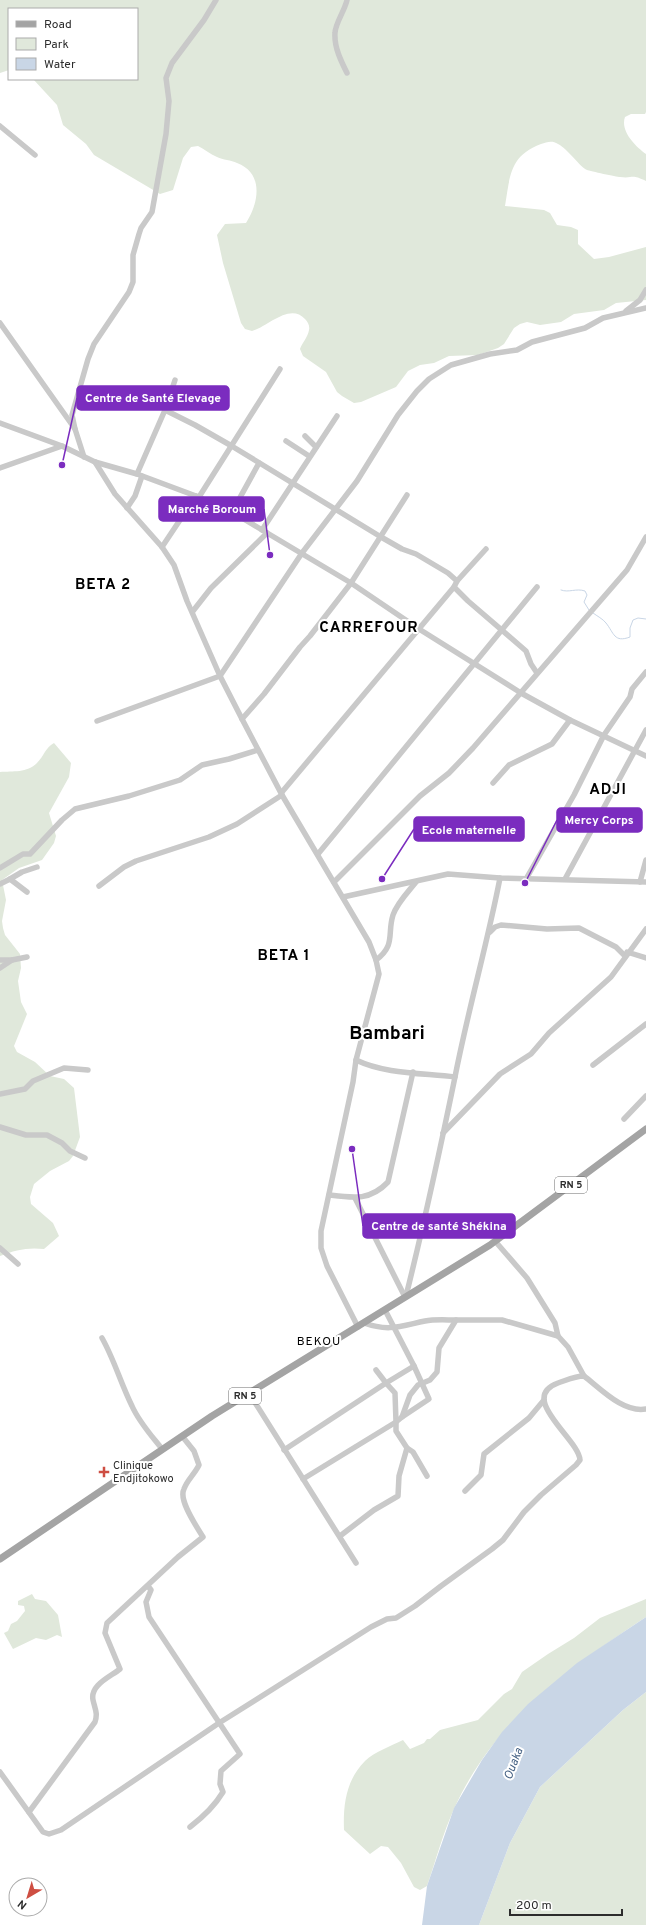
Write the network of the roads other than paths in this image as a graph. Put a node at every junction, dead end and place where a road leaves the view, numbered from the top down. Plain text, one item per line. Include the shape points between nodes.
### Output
1 (216, 0) edge
2 (347, 0) edge
3 (348, 73) dead end
4 (0, 126) edge
5 (35, 155) dead end
6 (646, 290) edge
7 (646, 308) edge
8 (624, 313) junction
9 (0, 323) edge
10 (280, 369) dead end
11 (175, 380) dead end
12 (165, 410) junction
13 (337, 416) dead end
14 (0, 423) edge
15 (75, 429) junction
16 (305, 436) dead end
17 (286, 442) dead end
18 (230, 445) junction
19 (62, 446) junction
20 (316, 446) junction
21 (309, 456) junction
22 (84, 457) junction
23 (95, 462) junction
24 (258, 463) junction
25 (0, 468) edge
26 (139, 475) junction
27 (291, 483) junction
28 (407, 495) dead end
29 (198, 496) junction
30 (127, 508) junction
31 (334, 510) junction
32 (232, 512) junction
33 (264, 531) junction
34 (646, 536) edge
35 (381, 537) junction
36 (162, 547) junction
37 (486, 549) dead end
38 (302, 553) junction
39 (457, 581) junction
40 (351, 583) junction
41 (454, 587) junction
42 (537, 587) dead end
43 (193, 611) junction
44 (502, 629) junction
45 (419, 630) junction
46 (475, 664) junction
47 (646, 672) edge
48 (537, 673) junction
49 (220, 676) junction
50 (521, 693) junction
51 (242, 719) junction
52 (570, 720) junction
53 (97, 721) dead end
54 (646, 730) edge
55 (604, 736) junction
56 (258, 750) junction
57 (634, 751) junction
58 (646, 756) edge
59 (493, 783) dead end
60 (282, 793) junction
61 (318, 854) junction
62 (646, 860) edge
63 (37, 867) dead end
64 (0, 868) edge
65 (500, 878) junction
66 (10, 879) junction
67 (526, 879) junction
68 (565, 879) junction
69 (334, 882) junction
70 (416, 882) junction
71 (643, 882) edge
72 (0, 884) edge
73 (99, 886) dead end
74 (27, 892) dead end
75 (342, 897) junction
76 (646, 929) edge
77 (490, 932) junction
78 (626, 954) junction
79 (27, 957) dead end
80 (646, 958) edge
81 (0, 960) edge
82 (12, 960) junction
83 (376, 960) junction
84 (0, 968) edge
85 (646, 1024) edge
86 (356, 1060) junction
87 (593, 1065) dead end
88 (88, 1070) dead end
89 (413, 1072) junction
90 (455, 1077) junction
91 (0, 1094) edge
92 (646, 1096) edge
93 (624, 1119) dead end
94 (0, 1127) edge
95 (646, 1129) edge
96 (442, 1135) junction
97 (85, 1158) dead end
98 (329, 1195) junction
99 (356, 1198) junction
100 (495, 1241) junction
101 (0, 1248) edge
102 (18, 1264) dead end
103 (405, 1297) junction
104 (385, 1310) junction
105 (456, 1320) junction
106 (361, 1325) junction
107 (394, 1328) junction
108 (558, 1336) junction
109 (102, 1338) dead end
110 (414, 1366) junction
111 (376, 1370) dead end
112 (584, 1376) junction
113 (386, 1383) junction
114 (422, 1384) junction
115 (249, 1393) junction
116 (544, 1400) junction
117 (646, 1409) edge
118 (402, 1417) junction
119 (396, 1422) junction
120 (182, 1436) junction
121 (407, 1448) junction
122 (162, 1449) junction
123 (284, 1450) junction
124 (427, 1476) dead end
125 (303, 1479) junction
126 (465, 1491) dead end
127 (340, 1536) junction
128 (0, 1559) edge
129 (356, 1563) dead end
130 (148, 1586) junction
131 (219, 1723) junction
132 (0, 1772) edge
133 (30, 1812) junction
134 (190, 1827) dead end

1 - 15 street via 172,64 166,78 166,134 152,212 139,234 133,254 133,282 129,292 94,344 88,358 73,409
2 - 3 street via 345,11 334,32 337,50
4 - 5 street
6 - 8 street via 640,300
7 - 8 street
8 - 31 street via 604,318 585,328 532,342 517,350 461,362 440,371 407,402 357,481
9 - 15 street
10 - 18 street
11 - 12 street
12 - 18 street
12 - 26 street
13 - 20 street
14 - 19 street
15 - 22 street
16 - 20 street
17 - 21 street via 290,448
18 - 24 street
18 - 29 street
19 - 22 street
19 - 25 street
20 - 21 street
21 - 27 street
22 - 23 street
23 - 26 street
23 - 30 street
24 - 27 street
24 - 32 street
26 - 29 street
26 - 30 street via 135,496
27 - 31 street
27 - 33 street
28 - 35 street
29 - 32 street
29 - 36 street
30 - 36 street
31 - 35 street
31 - 38 street
32 - 33 street
33 - 38 street
33 - 43 street
34 - 48 street via 627,570
35 - 39 street via 416,554
35 - 40 street
36 - 43 street via 174,565
37 - 39 street
38 - 40 street
38 - 49 street
39 - 41 street
40 - 45 street
40 - 51 street
41 - 44 street
41 - 45 street
42 - 44 street
43 - 49 street
44 - 46 street
44 - 48 street via 526,651
45 - 46 street
45 - 60 street
46 - 50 street
46 - 61 street
47 - 55 street via 632,689 630,697
48 - 50 street
49 - 51 street
49 - 53 street
50 - 52 street
50 - 69 street via 449,773 420,796
51 - 56 street
52 - 55 street
52 - 59 street via 552,744 509,765
54 - 57 street
55 - 57 street
55 - 67 street
56 - 60 street
56 - 64 street via 202,765 180,780 75,810 30,854 23,854
57 - 58 street
57 - 68 street
60 - 61 street
60 - 73 street via 237,824 209,837 124,867
61 - 69 street
62 - 71 street
63 - 66 street
65 - 67 street
65 - 70 street via 448,874
65 - 77 street
66 - 72 street
66 - 74 street
67 - 68 street
68 - 71 street
69 - 75 street
70 - 75 street
70 - 83 street via 393,915 389,945
75 - 83 street via 369,942
76 - 78 street
77 - 78 street via 501,925 547,929 579,928
77 - 90 street
78 - 80 street
78 - 96 street via 611,977 549,1033 531,1054 500,1074
79 - 82 street
81 - 82 street
82 - 84 street
83 - 86 street via 379,974
85 - 87 street
86 - 89 street via 370,1067
86 - 98 street
88 - 91 street via 64,1068 33,1081 25,1090
89 - 90 street
89 - 99 street via 388,1182 373,1194
90 - 96 street
92 - 93 street
94 - 97 street via 26,1135 47,1135
95 - 100 main road, RN 5
96 - 103 street
98 - 99 street
98 - 106 street via 321,1231 321,1248 327,1266
99 - 103 street
100 - 103 main road, RN 5
100 - 108 street via 527,1278 555,1323
101 - 102 street
103 - 104 main road, RN 5
104 - 106 main road, RN 5
104 - 107 street
105 - 107 street via 426,1321
105 - 108 street via 502,1320
105 - 114 street via 439,1348 436,1372 430,1380
106 - 107 street
106 - 115 main road, RN 5
107 - 110 street
108 - 112 street
109 - 122 street via 110,1351 132,1406
110 - 113 street
110 - 114 street
111 - 113 street
112 - 116 street via 576,1376 551,1385
112 - 117 street via 623,1405 633,1410
113 - 119 street via 395,1393
113 - 123 street
114 - 118 street via 410,1395
114 - 118 street via 429,1400
115 - 120 main road, RN 5
115 - 123 street
116 - 126 street via 529,1418 484,1454 481,1475
116 - 131 street via 549,1415 574,1445 580,1460 524,1512 503,1540 415,1606 396,1618 371,1627
118 - 119 street
119 - 121 street via 396,1431
119 - 125 street
120 - 122 main road, RN 5
120 - 130 street via 194,1451 198,1465 192,1479 182,1491 183,1496 203,1537
121 - 124 street via 413,1452
121 - 127 street via 399,1476 398,1496 374,1510
122 - 128 main road, RN 5
123 - 125 street
125 - 127 street
127 - 129 street
130 - 131 street via 151,1590 146,1602 149,1617
130 - 133 street via 107,1623 105,1633 120,1669 96,1687 93,1699 97,1716 95,1722
131 - 133 street via 61,1830 49,1834 43,1832
131 - 134 street via 240,1754 220,1771 223,1792 218,1800
132 - 133 street

